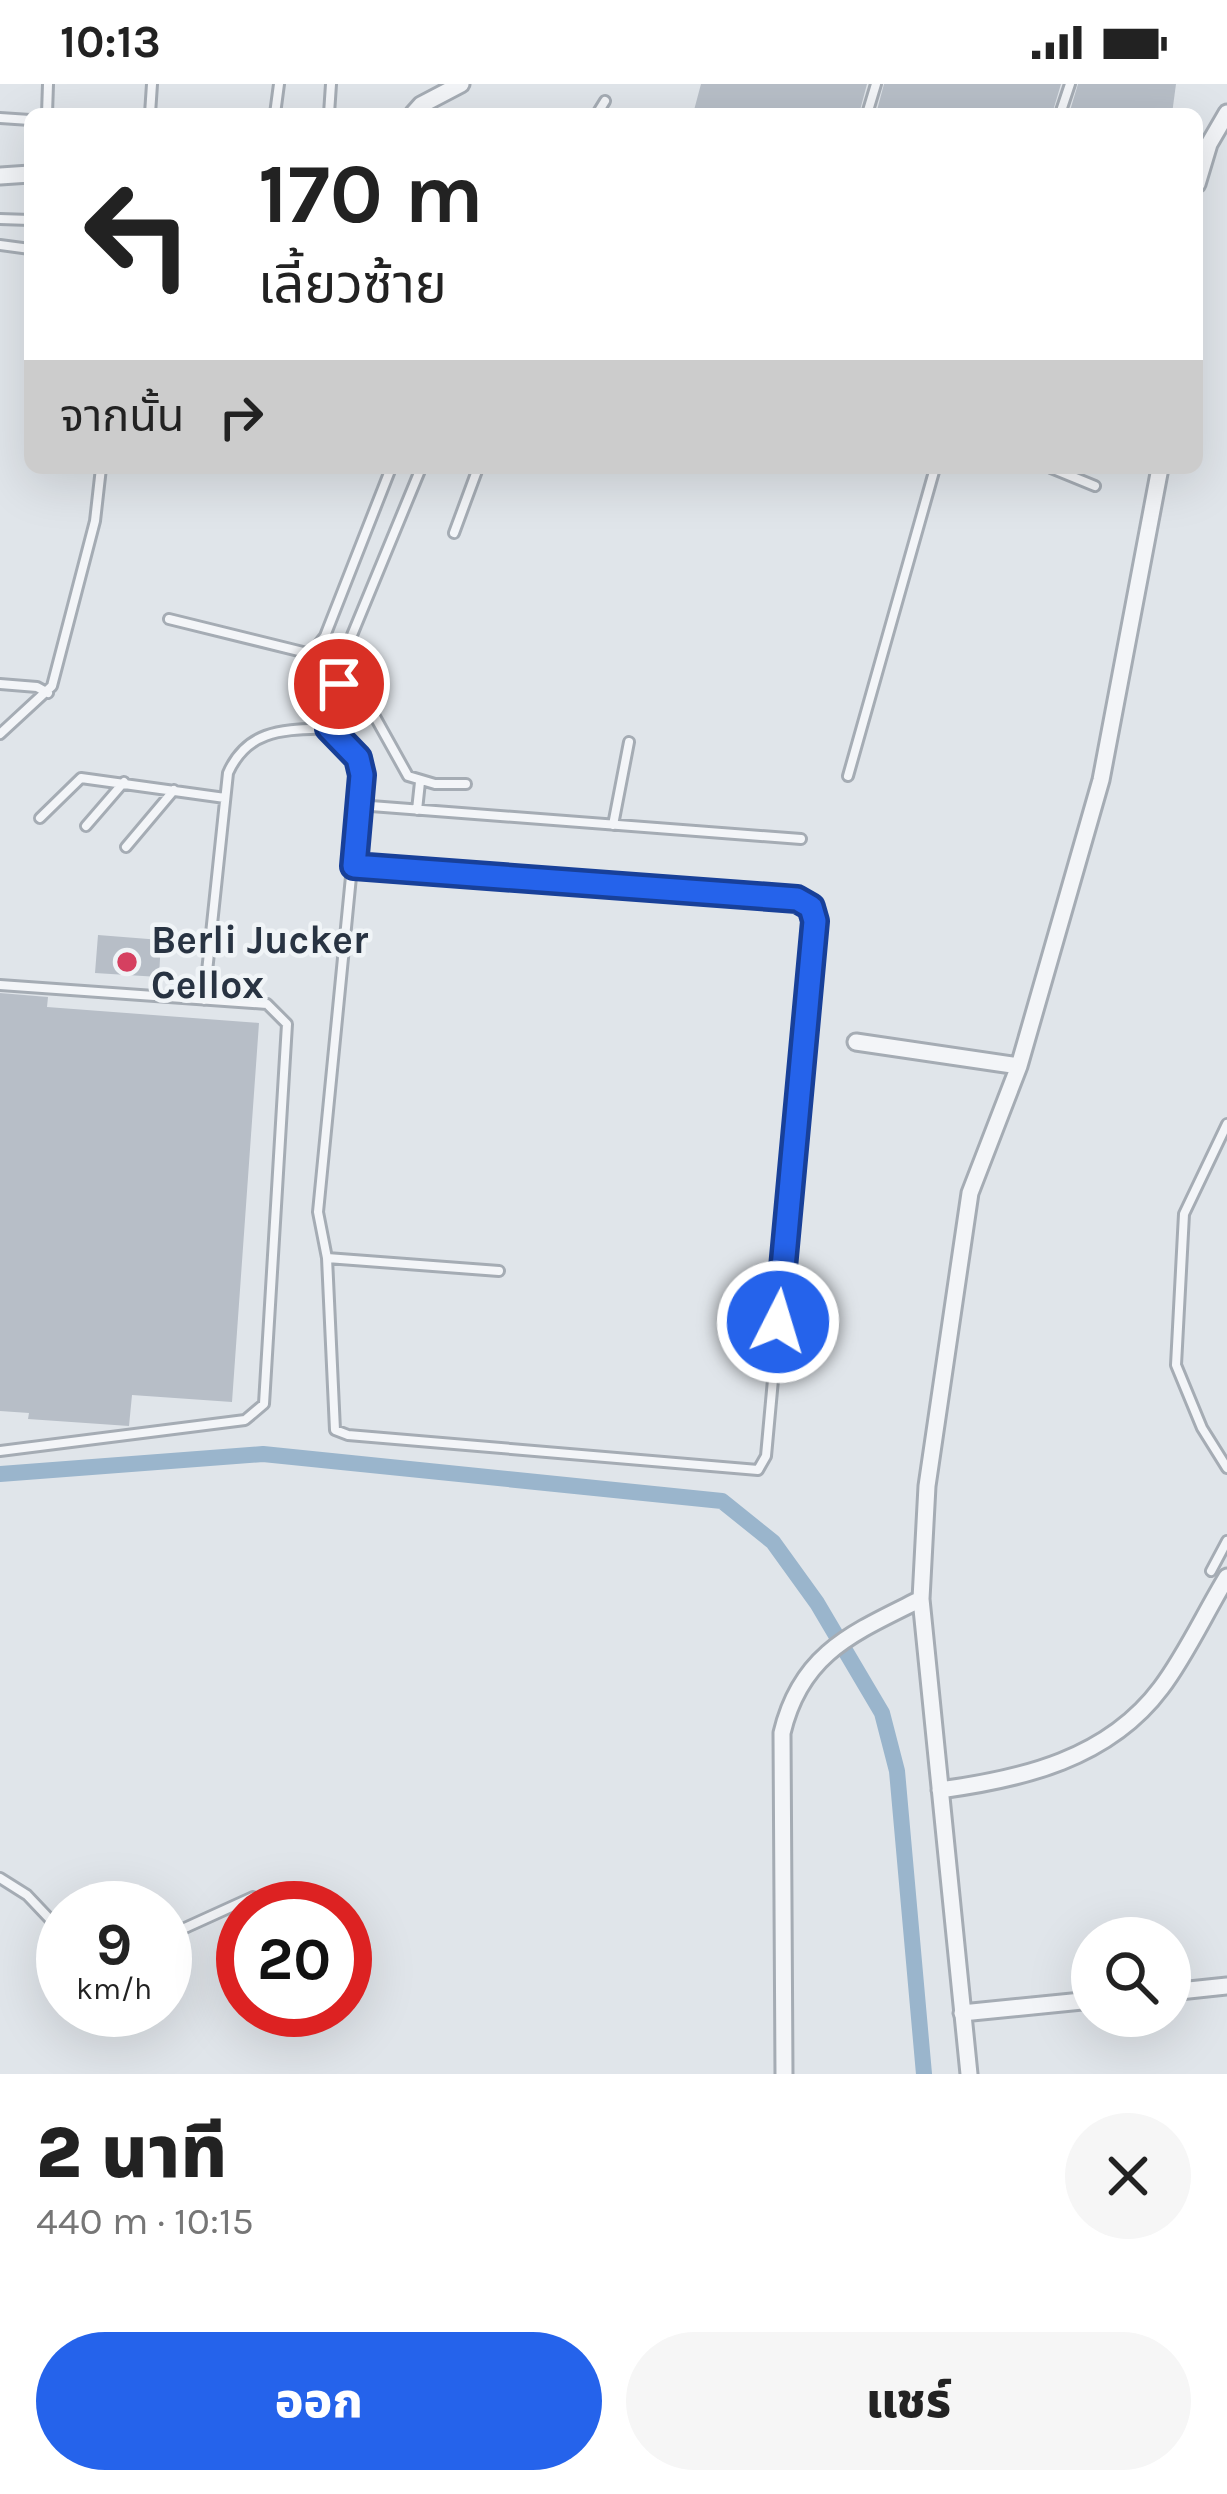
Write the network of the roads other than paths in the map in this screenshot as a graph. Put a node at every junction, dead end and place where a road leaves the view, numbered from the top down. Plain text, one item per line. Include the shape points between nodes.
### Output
1 (461, 84) edge
2 (605, 101) dead end
3 (418, 108) edge
4 (601, 108) edge
5 (1227, 113) edge
6 (1203, 164) edge
7 (100, 474) edge
8 (389, 474) edge
9 (419, 474) edge
10 (476, 474) edge
11 (933, 474) edge
12 (1066, 474) edge
13 (1159, 474) edge
14 (1095, 486) dead end
15 (454, 533) dead end
16 (169, 619) dead end
17 (0, 684) edge
18 (48, 693) junction
19 (374, 715) dead end
20 (329, 728) junction
21 (0, 734) edge
22 (629, 742) dead end
23 (848, 776) dead end
24 (124, 782) junction
25 (420, 782) junction
26 (466, 784) dead end
27 (174, 790) junction
28 (225, 798) junction
29 (358, 806) junction
30 (417, 810) junction
31 (40, 818) dead end
32 (614, 825) junction
33 (86, 826) dead end
34 (801, 839) dead end
35 (126, 847) dead end
36 (354, 866) junction
37 (0, 985) edge
38 (204, 1000) junction
39 (856, 1042) dead end
40 (1019, 1066) junction
41 (1227, 1124) edge
42 (327, 1258) junction
43 (500, 1271) dead end
44 (0, 1451) edge
45 (1227, 1468) edge
46 (1227, 1541) edge
47 (1219, 1574) edge
48 (921, 1599) junction
49 (940, 1790) junction
50 (0, 1878) edge
51 (36, 1904) edge
52 (1227, 1986) edge
53 (1191, 1990) edge
54 (1071, 2002) edge
55 (962, 2013) junction
56 (784, 2074) edge
57 (969, 2074) edge

1 - 3 street
2 - 4 lane
5 - 6 street
7 - 18 lane via 86,563
8 - 16 lane via 326,636 311,653
9 - 20 lane via 350,640
10 - 15 lane
11 - 23 lane
12 - 14 lane
13 - 40 street via 1100,780
17 - 18 lane
18 - 21 lane
19 - 25 lane via 408,776
20 - 28 lane via 248,743 228,773
20 - 29 lane via 358,758
22 - 32 lane
24 - 27 lane
24 - 31 lane via 75,780
24 - 33 lane
25 - 26 lane
25 - 30 lane
27 - 28 lane
27 - 35 lane
28 - 38 lane
29 - 30 lane
29 - 36 lane
30 - 32 lane
32 - 34 lane
36 - 42 lane via 318,1212
36 - 42 lane via 797,899 811,907 766,1456 758,1470 736,1470 335,1430
37 - 38 lane
38 - 44 lane via 267,1004 287,1024 264,1404 245,1420
39 - 40 street
40 - 48 street via 970,1193 926,1486
41 - 45 lane via 1184,1214 1176,1365
42 - 43 lane
46 - 47 lane
47 - 49 street via 1160,1690 1104,1739 1038,1774
48 - 49 street
48 - 56 street via 832,1646 789,1703 782,1733
49 - 55 street
50 - 51 lane
52 - 53 street
54 - 55 street
55 - 57 street

